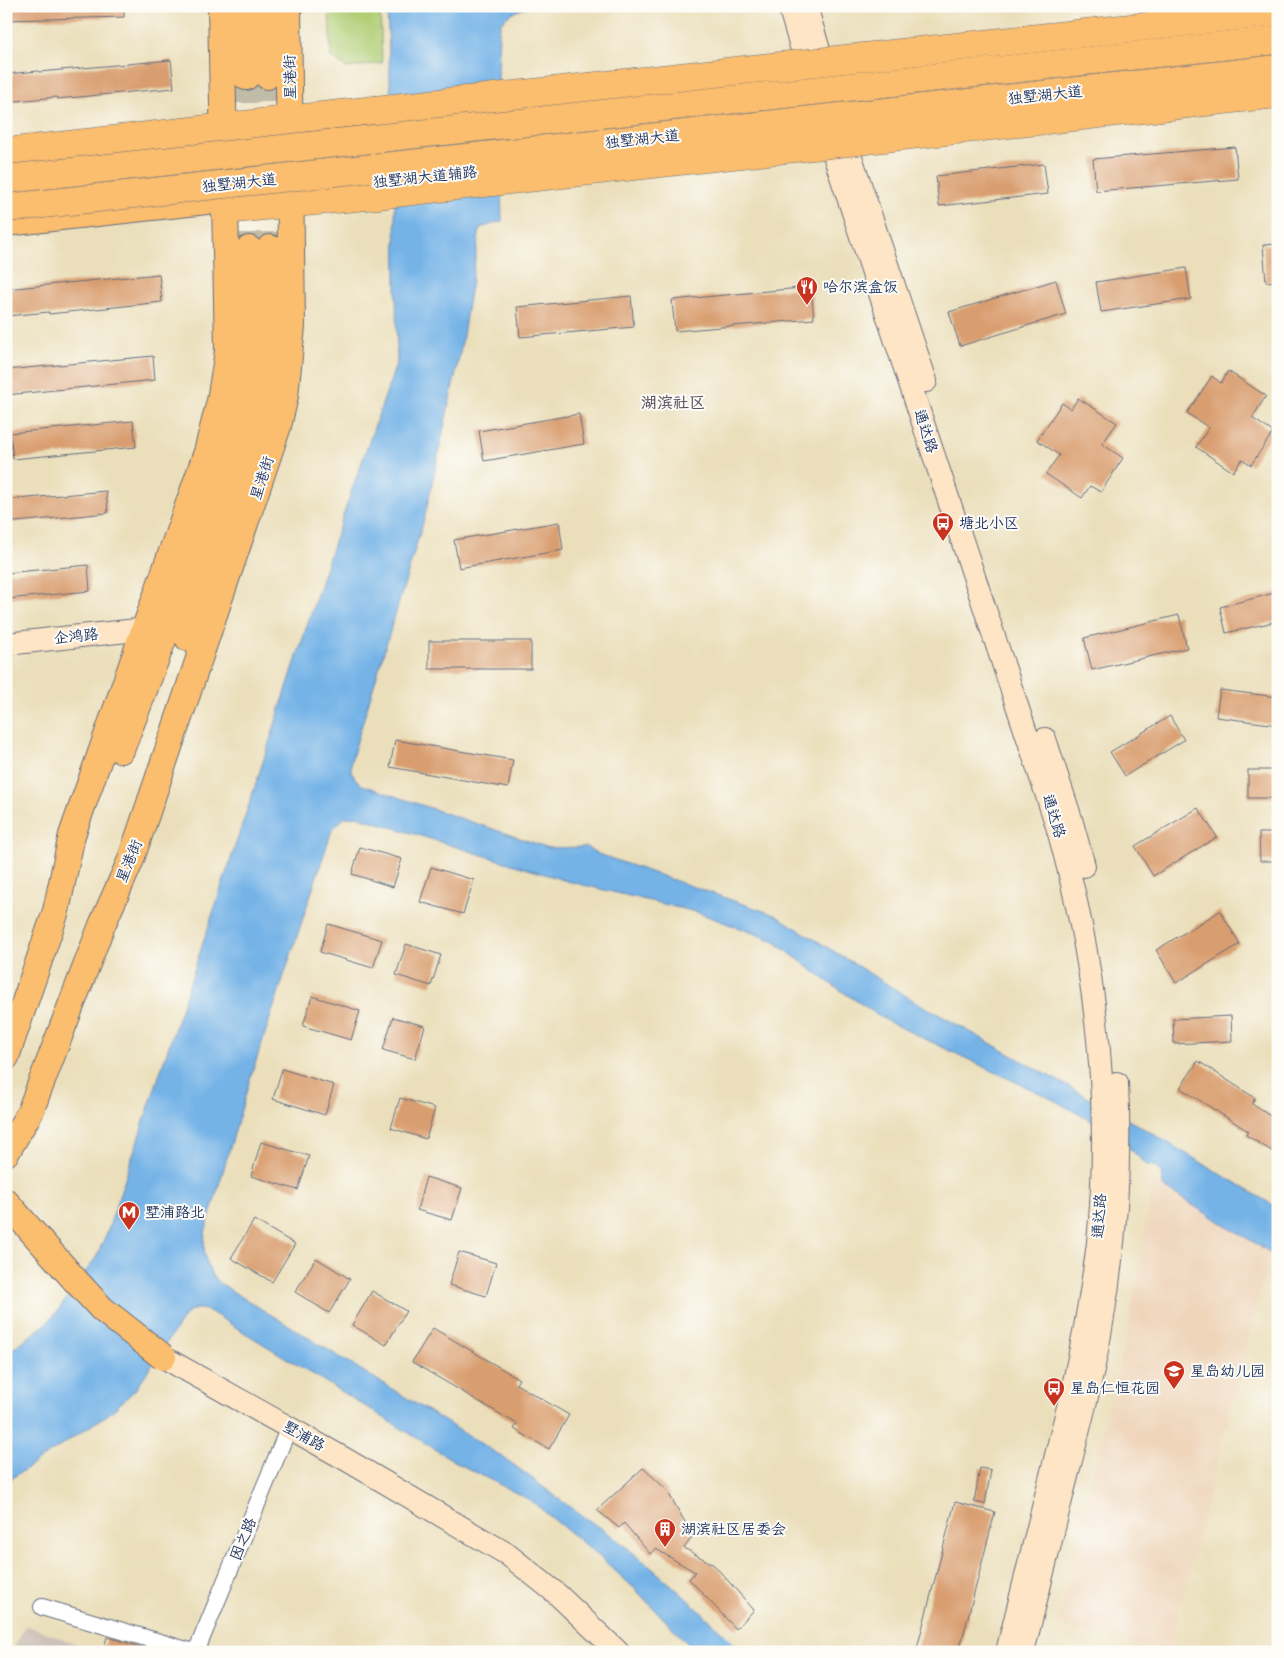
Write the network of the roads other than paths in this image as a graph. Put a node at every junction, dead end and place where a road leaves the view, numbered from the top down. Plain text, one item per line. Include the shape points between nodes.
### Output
1 (221, 6) edge
2 (245, 6) edge
3 (266, 6) edge
4 (288, 6) edge
5 (789, 6) edge
6 (806, 6) edge
7 (1278, 12) edge
8 (1278, 40) edge
9 (1278, 69) edge
10 (818, 74) junction
11 (1278, 94) edge
12 (520, 107) dead end
13 (291, 127) junction
14 (835, 133) junction
15 (222, 134) junction
16 (6, 152) edge
17 (6, 164) edge
18 (6, 180) edge
19 (380, 188) junction
20 (292, 197) junction
21 (225, 205) junction
22 (6, 208) edge
23 (6, 223) edge
24 (146, 629) junction
25 (6, 644) edge
26 (56, 911) junction
27 (102, 925) junction
28 (6, 1056) edge
29 (1110, 1136) junction
30 (6, 1153) edge
31 (6, 1202) edge
32 (163, 1357) joint
33 (289, 1427) junction
34 (42, 1607) dead end
35 (195, 1652) edge
36 (618, 1652) edge
37 (1007, 1652) edge
38 (1023, 1652) edge

1 - 15 main road, 星港街
2 - 3 main road, 星港街 via 257,76
4 - 13 main road, 星港街
5 - 10 main road, 通达路
6 - 10 main road, 通达路
7 - 13 highway, bridge
8 - 18 highway, 独墅湖大道, bridge
9 - 22 highway, 独墅湖大道, bridge
10 - 12 main road
10 - 14 main road, 通达路
11 - 19 highway, bridge
13 - 15 highway
13 - 20 main road, 星港街
14 - 19 main road, 独墅湖大道辅路 via 507,168
14 - 29 main road, 通达路 via 1064,851 1089,970 1100,1065 1110,1106
15 - 16 highway
15 - 17 main road
15 - 21 main road, 星港街
19 - 20 highway
20 - 21 highway
20 - 27 main road, 星港街 via 291,349 278,426 130,862
21 - 23 main road
21 - 24 main road, 星港街 via 228,351 224,385 207,452
24 - 25 main road, 企鸿路
24 - 26 main road, 星港街 via 72,835
26 - 27 main road, 星港街 via 90,833 193,560 226,461 244,388 260,249 270,327 261,411 246,466 114,856
26 - 28 main road, 星港街
27 - 30 main road, 星港街 via 30,1112
29 - 37 main road, 通达路 via 1085,1331
29 - 38 main road, 通达路 via 1117,1201 1100,1334
31 - 32 main road, 墅浦路, bridge via 102,1309
32 - 33 main road, 墅浦路
33 - 35 street, 因之路
33 - 36 main road, 墅浦路 via 507,1554
34 - 35 street, 因之路

